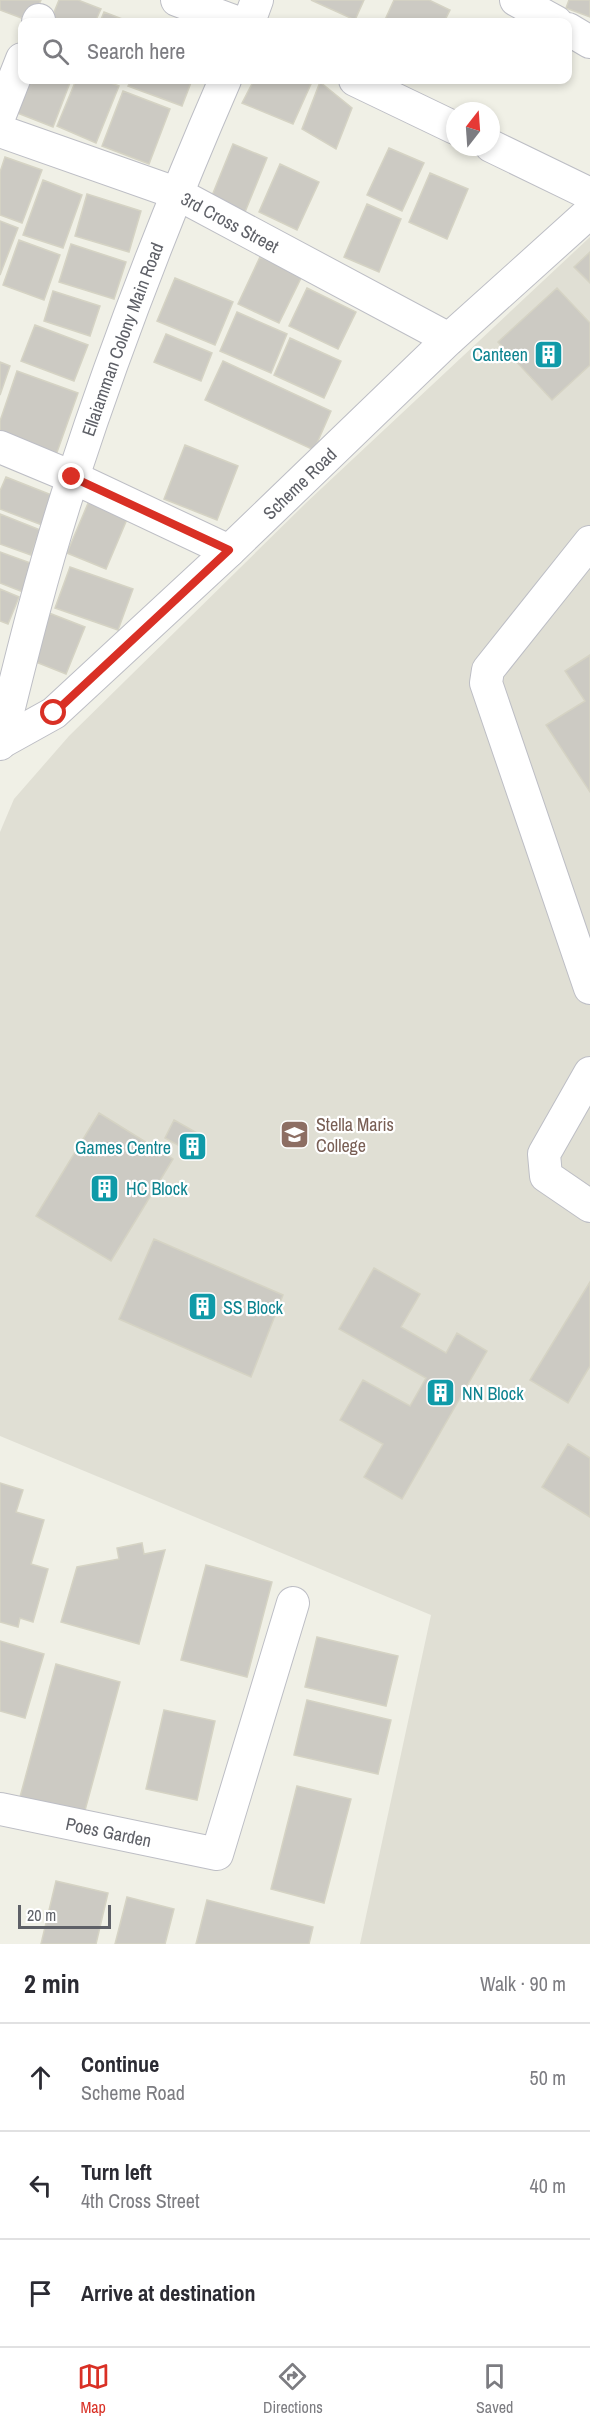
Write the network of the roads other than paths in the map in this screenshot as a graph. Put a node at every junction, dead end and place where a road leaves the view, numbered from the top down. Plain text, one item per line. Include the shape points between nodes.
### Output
1 (177, 0) edge
2 (257, 0) edge
3 (516, 0) edge
4 (225, 18) edge
5 (250, 18) edge
6 (549, 18) edge
7 (572, 32) edge
8 (590, 42) edge
9 (18, 69) edge
10 (223, 84) edge
11 (363, 84) edge
12 (0, 115) edge
13 (446, 124) edge
14 (0, 131) edge
15 (500, 150) edge
16 (176, 193) junction
17 (590, 194) edge
18 (590, 212) edge
19 (449, 339) junction
20 (0, 447) edge
21 (72, 477) junction
22 (590, 542) edge
23 (229, 550) junction
24 (0, 743) edge
25 (590, 988) edge
26 (590, 1073) edge
27 (590, 1206) edge
28 (293, 1602) dead end
29 (0, 1809) edge

1 - 4 street
2 - 5 street
3 - 6 street
7 - 8 street
9 - 12 street
10 - 16 street, Ellaiamman Colony Main Road
11 - 13 street
14 - 16 street, 3rd Cross Street
15 - 17 street
16 - 19 street, 3rd Cross Street
16 - 21 street, Ellaiamman Colony Main Road
18 - 19 street, Scheme Road
19 - 23 street, Scheme Road
20 - 21 street
21 - 23 street
21 - 24 street, Ellaiamman Colony Main Road
22 - 25 street via 488,670 486,683
23 - 24 street, Scheme Road via 54,713
26 - 27 street via 544,1154 546,1176
28 - 29 street, Poes Garden via 217,1854

